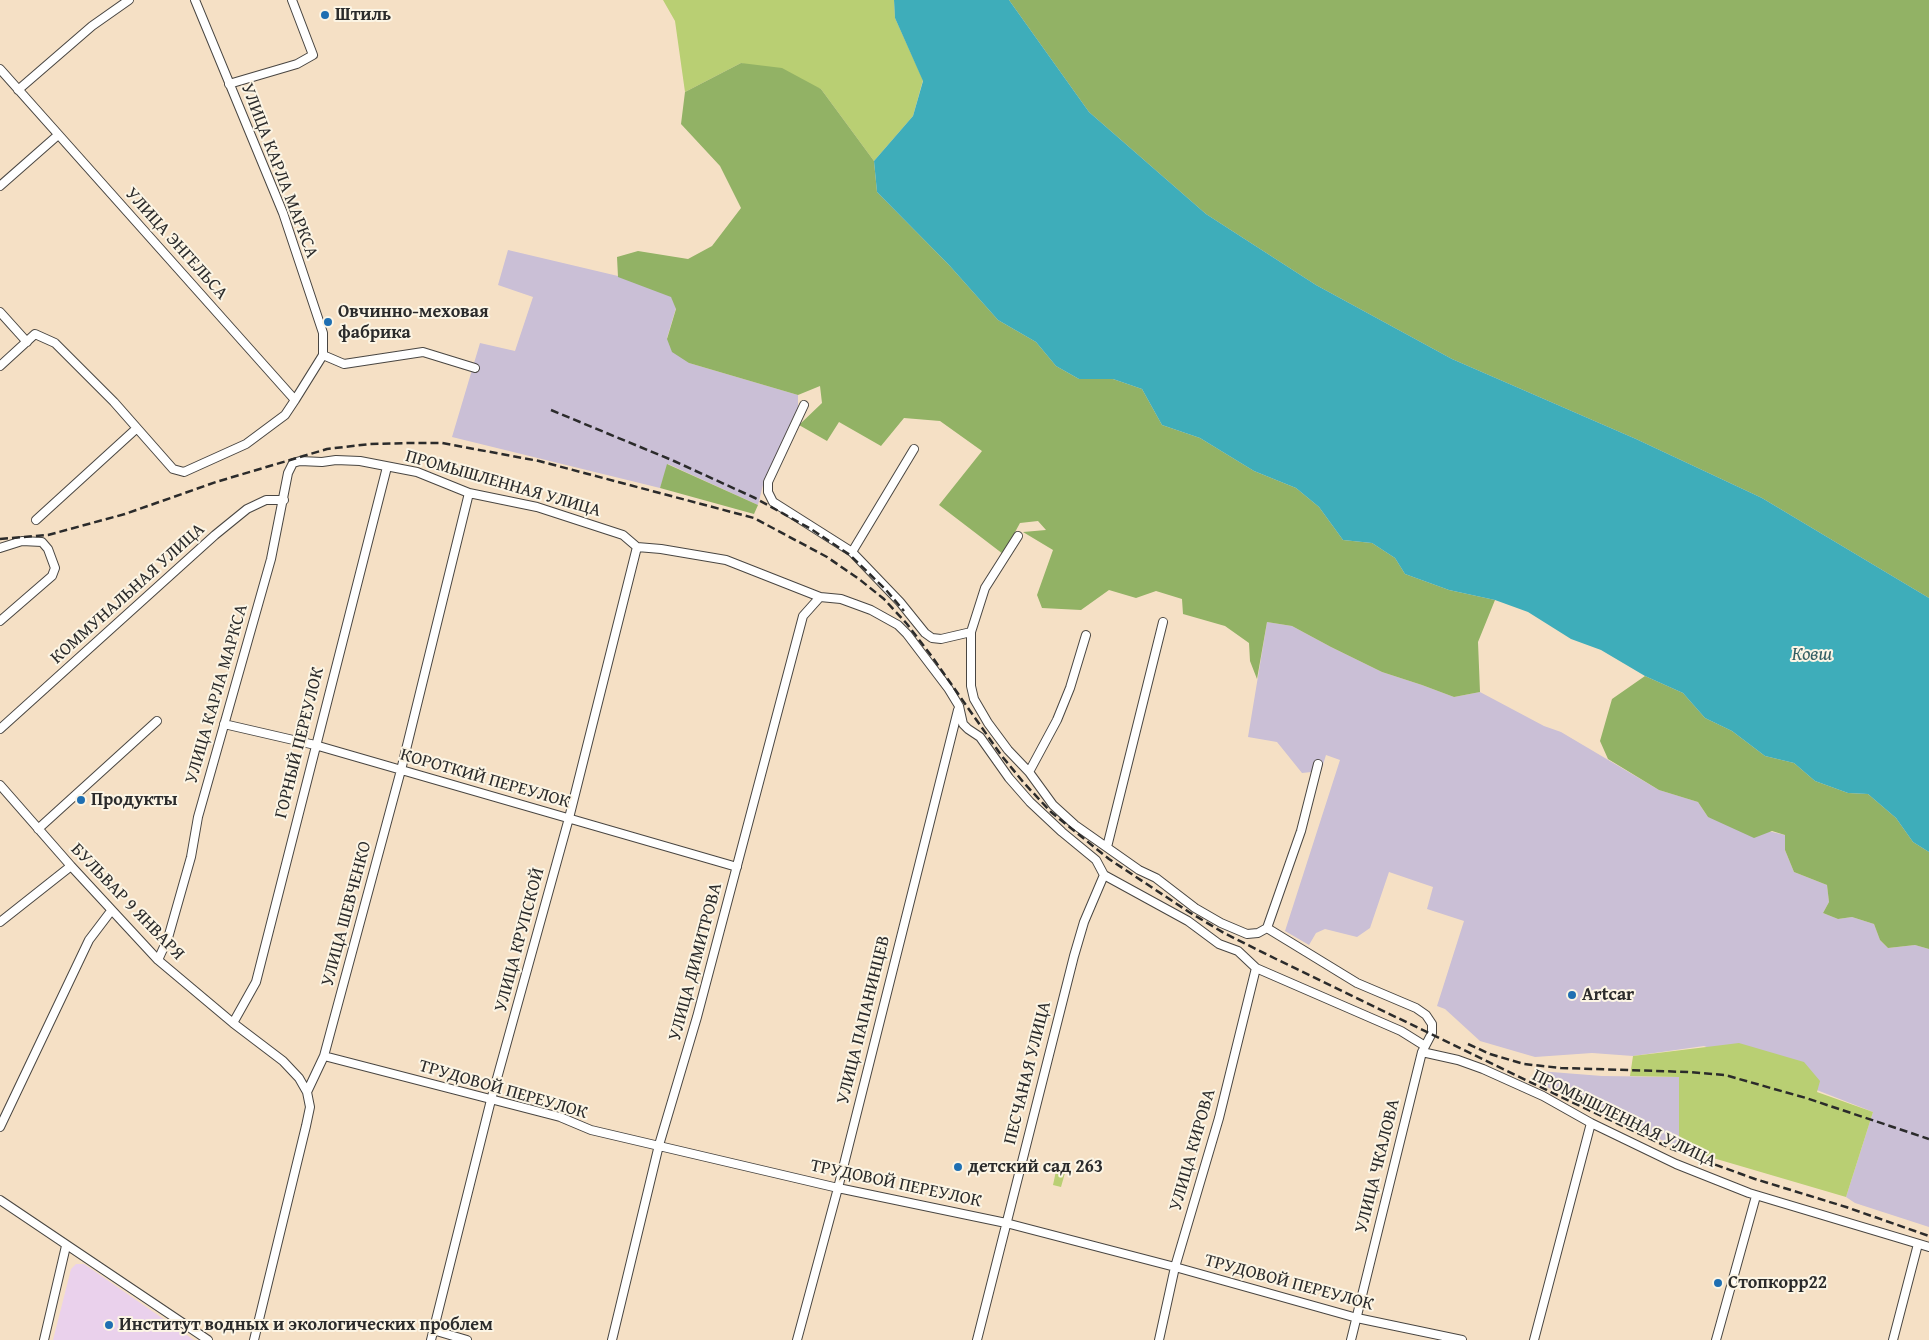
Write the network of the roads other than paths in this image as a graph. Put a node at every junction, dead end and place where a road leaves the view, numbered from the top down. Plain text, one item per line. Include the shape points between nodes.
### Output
1 (129, 0) edge
2 (195, 0) edge
3 (292, 0) edge
4 (0, 69) edge
5 (229, 84) junction
6 (18, 90) junction
7 (58, 135) junction
8 (0, 186) edge
9 (0, 312) edge
10 (26, 342) junction
11 (323, 355) junction
12 (0, 366) edge
13 (475, 368) dead end
14 (295, 400) junction
15 (804, 405) dead end
16 (137, 428) junction
17 (914, 449) dead end
18 (293, 463) joint
19 (387, 467) junction
20 (470, 493) junction
21 (284, 500) junction
22 (36, 520) dead end
23 (1018, 536) dead end
24 (637, 547) junction
25 (0, 548) edge
26 (852, 552) junction
27 (820, 597) junction
28 (0, 621) edge
29 (1164, 622) dead end
30 (971, 632) junction
31 (1086, 635) dead end
32 (958, 706) junction
33 (157, 721) dead end
34 (224, 724) junction
35 (0, 728) edge
36 (315, 745) junction
37 (1318, 764) dead end
38 (401, 770) junction
39 (1029, 772) junction
40 (0, 785) edge
41 (569, 818) junction
42 (38, 829) junction
43 (1107, 848) junction
44 (71, 866) junction
45 (737, 867) junction
46 (1104, 875) junction
47 (112, 911) junction
48 (0, 922) edge
49 (1267, 928) junction
50 (158, 960) junction
51 (1256, 968) junction
52 (233, 1023) junction
53 (1424, 1049) junction
54 (324, 1056) junction
55 (307, 1092) junction
56 (492, 1100) junction
57 (1591, 1122) junction
58 (0, 1127) edge
59 (659, 1146) junction
60 (838, 1188) junction
61 (1756, 1196) junction
62 (0, 1200) edge
63 (1006, 1223) junction
64 (1918, 1244) junction
65 (66, 1246) junction
66 (1929, 1247) edge
67 (1175, 1267) junction
68 (1357, 1318) junction
69 (433, 1330) junction
70 (44, 1340) edge
71 (208, 1340) edge
72 (254, 1340) edge
73 (430, 1340) edge
74 (467, 1340) edge
75 (612, 1340) edge
76 (798, 1340) edge
77 (977, 1340) edge
78 (1159, 1340) edge
79 (1351, 1340) edge
80 (1462, 1340) edge
81 (1534, 1340) edge
82 (1716, 1340) edge
83 (1893, 1340) edge

1 - 6 street via 92,26
2 - 5 street, УЛИЦА КАРЛА МАРКСА
3 - 5 street via 312,55 297,64
4 - 6 street, УЛИЦА ЭНГЕЛЬСА
5 - 11 street, УЛИЦА КАРЛА МАРКСА via 282,213 323,333
6 - 7 street, УЛИЦА ЭНГЕЛЬСА
7 - 8 street
7 - 14 street, УЛИЦА ЭНГЕЛЬСА
9 - 10 street
10 - 12 street
10 - 16 street via 35,334 55,343
11 - 13 street via 344,364 423,352
11 - 14 street
14 - 16 street via 285,415 246,444 184,472 173,469
15 - 26 street via 768,482 768,492 773,502
16 - 22 street
17 - 26 street
18 - 19 street, ПРОМЫШЛЕННАЯ УЛИЦА via 336,460
18 - 21 street, УЛИЦА КАРЛА МАРКСА
19 - 20 street, ПРОМЫШЛЕННАЯ УЛИЦА via 417,472
19 - 36 street, ГОРНЫЙ ПЕРЕУЛОК
20 - 24 street, ПРОМЫШЛЕННАЯ УЛИЦА via 565,516 623,535
20 - 38 street, УЛИЦА ШЕВЧЕНКО
21 - 34 street, УЛИЦА КАРЛА МАРКСА via 271,559
21 - 35 street, КОММУНАЛЬНАЯ УЛИЦА via 266,500 247,509
23 - 30 street via 985,588
24 - 27 street, ПРОМЫШЛЕННАЯ УЛИЦА via 726,560
24 - 41 street, УЛИЦА КРУПСКОЙ
25 - 28 street via 22,541 42,542 54,559 55,568 52,576
26 - 30 street via 932,638
27 - 32 street, ПРОМЫШЛЕННАЯ УЛИЦА via 859,605 898,625 934,668
27 - 45 street, УЛИЦА ДИМИТРОВА via 803,616
29 - 43 street
30 - 39 street via 974,699 1008,750
31 - 39 street via 1057,720
32 - 46 street, ПРОМЫШЛЕННАЯ УЛИЦА via 963,724 980,737 1009,778 1062,832 1096,860
32 - 60 street, УЛИЦА ПАПАНИНЦЕВ
33 - 42 street
34 - 36 street, КОРОТКИЙ ПЕРЕУЛОК
34 - 50 street, УЛИЦА КАРЛА МАРКСА via 198,817 191,857 168,938
36 - 38 street, КОРОТКИЙ ПЕРЕУЛОК
36 - 52 street, ГОРНЫЙ ПЕРЕУЛОК via 256,982
37 - 49 street via 1301,831
38 - 41 street, КОРОТКИЙ ПЕРЕУЛОК
38 - 54 street, УЛИЦА ШЕВЧЕНКО
39 - 43 street via 1053,805
40 - 42 street, БУЛЬВАР 9 ЯНВАРЯ
41 - 45 street, КОРОТКИЙ ПЕРЕУЛОК
41 - 56 street, УЛИЦА КРУПСКОЙ
42 - 44 street, БУЛЬВАР 9 ЯНВАРЯ
43 - 49 street via 1221,924 1247,934
44 - 47 street, БУЛЬВАР 9 ЯНВАРЯ
44 - 48 street
45 - 59 street, УЛИЦА ДИМИТРОВА
46 - 51 street, ПРОМЫШЛЕННАЯ УЛИЦА via 1188,921 1219,944 1238,951
46 - 63 street, ПЕСЧАНАЯ УЛИЦА via 1074,956
47 - 50 street, БУЛЬВАР 9 ЯНВАРЯ
47 - 58 street via 89,940
49 - 53 street, УЛИЦА ЧКАЛОВА via 1357,983 1426,1015 1432,1024 1432,1033
50 - 52 street, БУЛЬВАР 9 ЯНВАРЯ
51 - 53 street, ПРОМЫШЛЕННАЯ УЛИЦА via 1401,1031
51 - 67 street, УЛИЦА КИРОВА via 1219,1118
52 - 55 street, БУЛЬВАР 9 ЯНВАРЯ via 283,1061
53 - 57 street, ПРОМЫШЛЕННАЯ УЛИЦА via 1484,1069
53 - 68 street, УЛИЦА ЧКАЛОВА
54 - 55 street, УЛИЦА ШЕВЧЕНКО
54 - 56 street, ТРУДОВОЙ ПЕРЕУЛОК
55 - 72 street, УЛИЦА ШЕВЧЕНКО via 310,1107 306,1126
56 - 59 street, ТРУДОВОЙ ПЕРЕУЛОК via 560,1117 590,1130
56 - 69 street, УЛИЦА КРУПСКОЙ
57 - 61 street, ПРОМЫШЛЕННАЯ УЛИЦА via 1676,1164
57 - 81 street
59 - 60 street, ТРУДОВОЙ ПЕРЕУЛОК
59 - 75 street, УЛИЦА ДИМИТРОВА
60 - 63 street, ТРУДОВОЙ ПЕРЕУЛОК
60 - 76 street, УЛИЦА ПАПАНИНЦЕВ
61 - 64 street, ПРОМЫШЛЕННАЯ УЛИЦА
61 - 82 street
62 - 65 street
63 - 67 street, ТРУДОВОЙ ПЕРЕУЛОК
63 - 77 street, ПЕСЧАНАЯ УЛИЦА
64 - 66 street, ПРОМЫШЛЕННАЯ УЛИЦА
64 - 83 street
65 - 70 street
65 - 71 street
67 - 68 street, ТРУДОВОЙ ПЕРЕУЛОК
67 - 78 street, УЛИЦА КИРОВА
68 - 79 street, УЛИЦА ЧКАЛОВА
68 - 80 street, ТРУДОВОЙ ПЕРЕУЛОК
69 - 73 street, УЛИЦА КРУПСКОЙ
69 - 74 street

